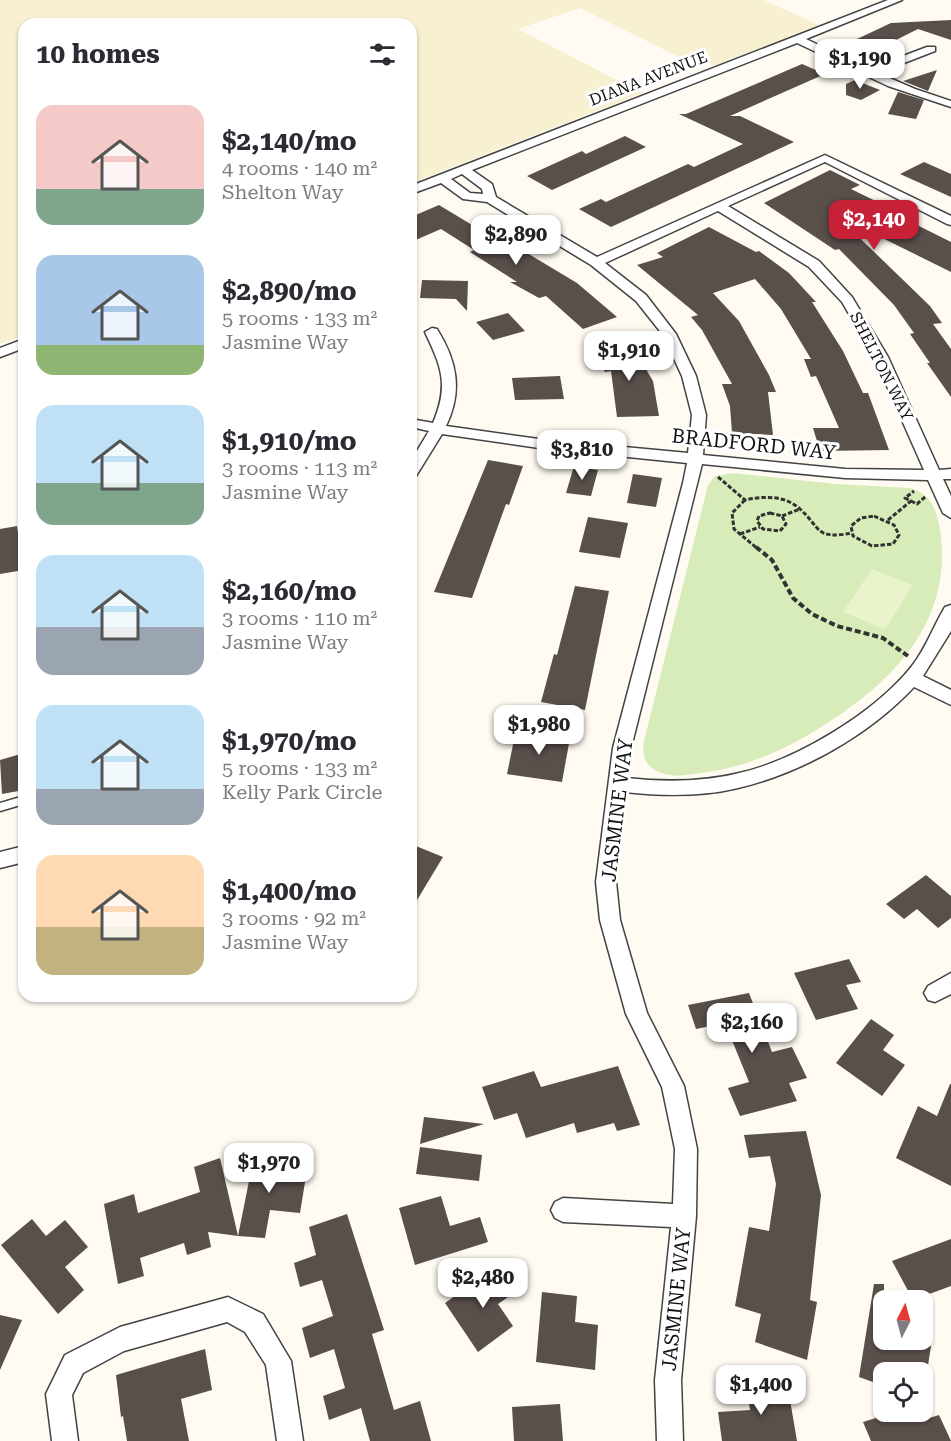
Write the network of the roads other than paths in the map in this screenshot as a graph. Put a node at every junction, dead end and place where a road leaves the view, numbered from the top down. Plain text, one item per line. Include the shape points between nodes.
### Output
1 (897, 0) edge
2 (798, 39) junction
3 (931, 49) dead end
4 (871, 72) junction
5 (951, 104) edge
6 (463, 170) junction
7 (442, 178) junction
8 (417, 188) edge
9 (490, 199) junction
10 (719, 206) junction
11 (951, 221) edge
12 (596, 262) junction
13 (432, 332) dead end
14 (18, 346) edge
15 (0, 353) edge
16 (417, 424) edge
17 (436, 429) junction
18 (696, 459) junction
19 (417, 462) edge
20 (943, 475) edge
21 (951, 513) edge
22 (951, 611) edge
23 (912, 678) junction
24 (951, 698) edge
25 (616, 784) junction
26 (18, 802) edge
27 (0, 807) edge
28 (18, 856) edge
29 (0, 860) edge
30 (563, 1210) dead end
31 (684, 1216) junction
32 (65, 1441) edge
33 (290, 1441) edge
34 (670, 1441) edge

1 - 2 street, DIANA AVENUE
2 - 4 street
2 - 6 street, DIANA AVENUE
3 - 4 street
4 - 5 street
6 - 7 street, DIANA AVENUE
6 - 9 street, JASMINE WAY via 488,187
7 - 8 street, DIANA AVENUE
7 - 9 street, JASMINE WAY via 467,196
9 - 12 street, JASMINE WAY
10 - 11 street via 825,158
10 - 12 street
10 - 20 street, SHELTON WAY via 814,264 847,300
12 - 18 street, JASMINE WAY via 641,298 669,334 689,376 699,415
13 - 17 street via 450,382 449,404
14 - 15 street
16 - 17 street, BRADFORD WAY
17 - 18 street, BRADFORD WAY
17 - 19 street
18 - 20 street, BRADFORD WAY via 854,475
18 - 25 street, JASMINE WAY
20 - 21 street, SHELTON WAY
22 - 23 street via 933,648
23 - 24 street
23 - 25 street via 887,702 852,726 767,773 700,786 654,788
25 - 31 street, JASMINE WAY via 606,882 610,920 637,1014 673,1086 686,1149
26 - 27 lane
28 - 29 street
30 - 31 street
31 - 34 street, JASMINE WAY via 668,1380
32 - 33 street via 59,1394 74,1364 120,1340 228,1309 254,1323 278,1361

